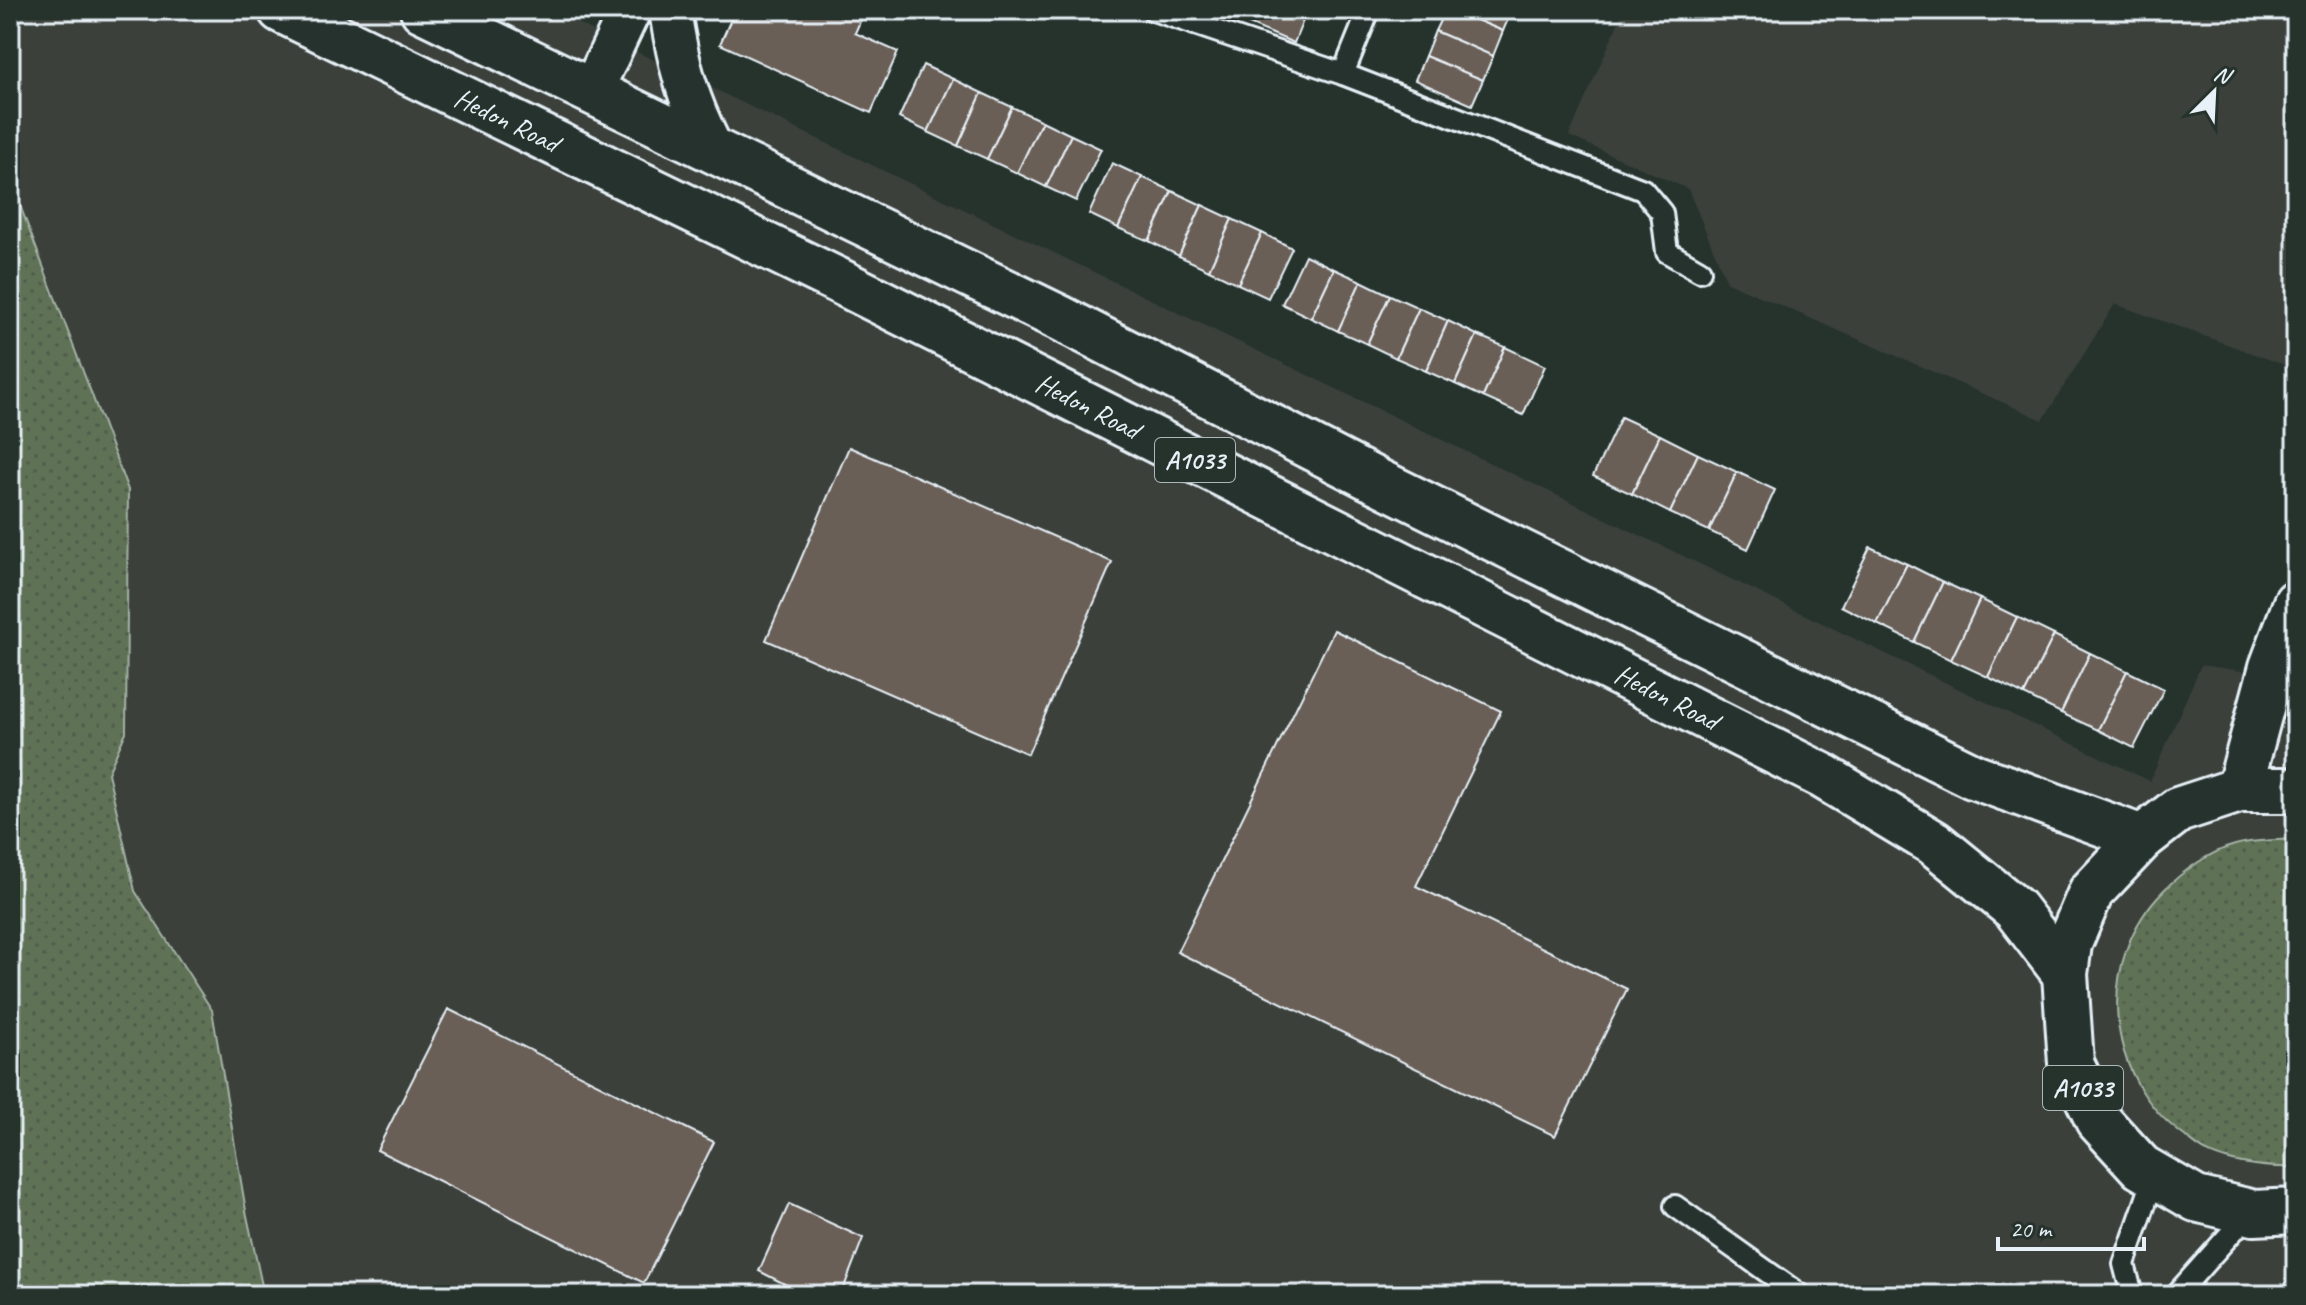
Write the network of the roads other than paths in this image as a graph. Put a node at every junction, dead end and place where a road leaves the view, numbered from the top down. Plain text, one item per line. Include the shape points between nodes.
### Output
1 (281, 10) edge
2 (423, 10) edge
3 (630, 10) edge
4 (670, 10) edge
5 (1153, 10) edge
6 (1369, 10) edge
7 (1343, 74) junction
8 (592, 91) junction
9 (713, 150) junction
10 (1700, 271) dead end
11 (2296, 603) edge
12 (2239, 790) junction
13 (2296, 790) edge
14 (2142, 838) junction
15 (2065, 974) junction
16 (2155, 1175) junction
17 (1675, 1206) dead end
18 (2296, 1211) edge
19 (2250, 1212) junction
20 (1800, 1295) edge
21 (2132, 1295) edge
22 (2176, 1295) edge

1 - 15 main road, Hedon Road / A1033 via 837,280 1821,775 1934,843 2005,900
2 - 8 main road, A1033
3 - 8 street
4 - 9 street via 679,71
5 - 7 lane
6 - 7 lane
7 - 10 lane via 1643,190 1662,213 1667,252
8 - 9 main road, A1033
9 - 14 main road, A1033 via 1060,318 1960,770
11 - 12 main road via 2272,667
12 - 13 main road, A1033
12 - 14 main road, A1033 via 2178,810
14 - 15 main road, A1033 via 2091,892 2069,944
15 - 16 main road, A1033 via 2071,1063 2098,1120
16 - 19 main road, A1033 via 2196,1199
16 - 21 lane via 2124,1264
17 - 20 lane
18 - 19 main road, A1033
19 - 22 lane

